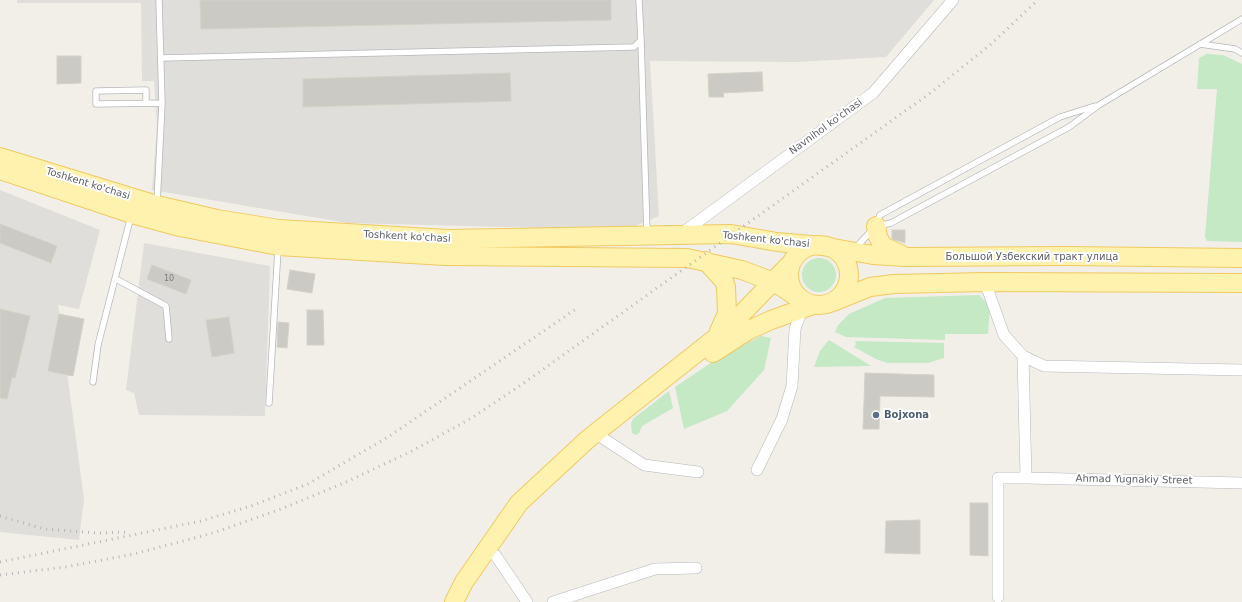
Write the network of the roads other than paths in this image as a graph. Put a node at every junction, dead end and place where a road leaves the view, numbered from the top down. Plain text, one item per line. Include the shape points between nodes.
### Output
1 (159, 0) edge
2 (639, 0) edge
3 (954, 0) edge
4 (1242, 19) edge
5 (641, 40) junction
6 (1200, 44) junction
7 (1242, 53) edge
8 (161, 58) junction
9 (162, 102) junction
10 (146, 103) junction
11 (1099, 105) junction
12 (0, 150) edge
13 (0, 157) edge
14 (0, 170) edge
15 (157, 205) junction
16 (132, 214) junction
17 (876, 226) junction
18 (680, 235) junction
19 (647, 236) junction
20 (278, 238) junction
21 (822, 246) junction
22 (848, 255) junction
23 (906, 257) junction
24 (1242, 258) edge
25 (706, 261) junction
26 (792, 262) junction
27 (116, 280) junction
28 (774, 282) junction
29 (985, 282) junction
30 (1242, 283) edge
31 (833, 302) junction
32 (805, 304) junction
33 (169, 339) dead end
34 (713, 339) junction
35 (1023, 356) junction
36 (1242, 370) edge
37 (92, 382) dead end
38 (270, 403) dead end
39 (601, 435) junction
40 (757, 470) dead end
41 (698, 472) dead end
42 (1026, 478) junction
43 (1242, 483) edge
44 (496, 556) junction
45 (696, 568) dead end
46 (998, 597) dead end
47 (454, 602) edge
48 (462, 602) edge
49 (527, 602) edge
50 (553, 602) edge

1 - 8 lane
2 - 5 lane
3 - 18 street, Navnihol ko'chasi via 873,93
4 - 6 lane
5 - 8 lane via 634,47
5 - 19 lane
6 - 7 lane via 1235,48
6 - 11 lane
8 - 9 lane
9 - 10 lane
9 - 15 lane
10 - 10 lane via 96,104 96,91 146,90
11 - 17 lane via 1062,130 891,223
11 - 17 lane via 1060,117 880,215
12 - 13 lane
13 - 15 main road, Toshkent ko'chasi
14 - 16 main road, Toshkent ko'chasi
15 - 20 main road, Toshkent ko'chasi
16 - 20 main road, Toshkent ko'chasi via 180,227
16 - 27 lane
17 - 22 lane
17 - 23 main road via 883,246
18 - 19 main road, Toshkent ko'chasi
18 - 21 main road, Toshkent ko'chasi via 731,234
19 - 20 main road, Toshkent ko'chasi
20 - 25 main road, Toshkent ko'chasi via 445,256 687,258
20 - 38 lane
21 - 22 main road
21 - 26 main road via 808,248
22 - 23 main road, Большой Узбекский тракт улица
22 - 31 main road via 847,283 841,296
23 - 24 main road, Большой Узбекский тракт улица
25 - 28 main road, Toshkent ko'chasi via 742,270
25 - 34 main road via 724,281 728,296 727,314
26 - 28 main road
26 - 32 main road via 789,278 792,290
27 - 33 lane via 166,306
27 - 37 lane via 98,345
28 - 32 main road, Toshkent ko'chasi
28 - 34 main road via 728,328
29 - 30 main road
29 - 31 main road via 870,287
29 - 35 street via 1004,335
31 - 32 main road via 820,305
32 - 39 main road via 725,344
32 - 40 street via 795,329 792,386 782,419
34 - 39 main road
35 - 36 street via 1044,366
35 - 42 street
39 - 41 street via 644,465
39 - 44 main road via 529,510
39 - 47 main road via 519,503 464,582
42 - 43 street, Ahmad Yugnakiy Street
42 - 46 street, Ahmad Yugnakiy Street via 998,478
44 - 48 main road
44 - 49 street
45 - 50 street via 655,568

